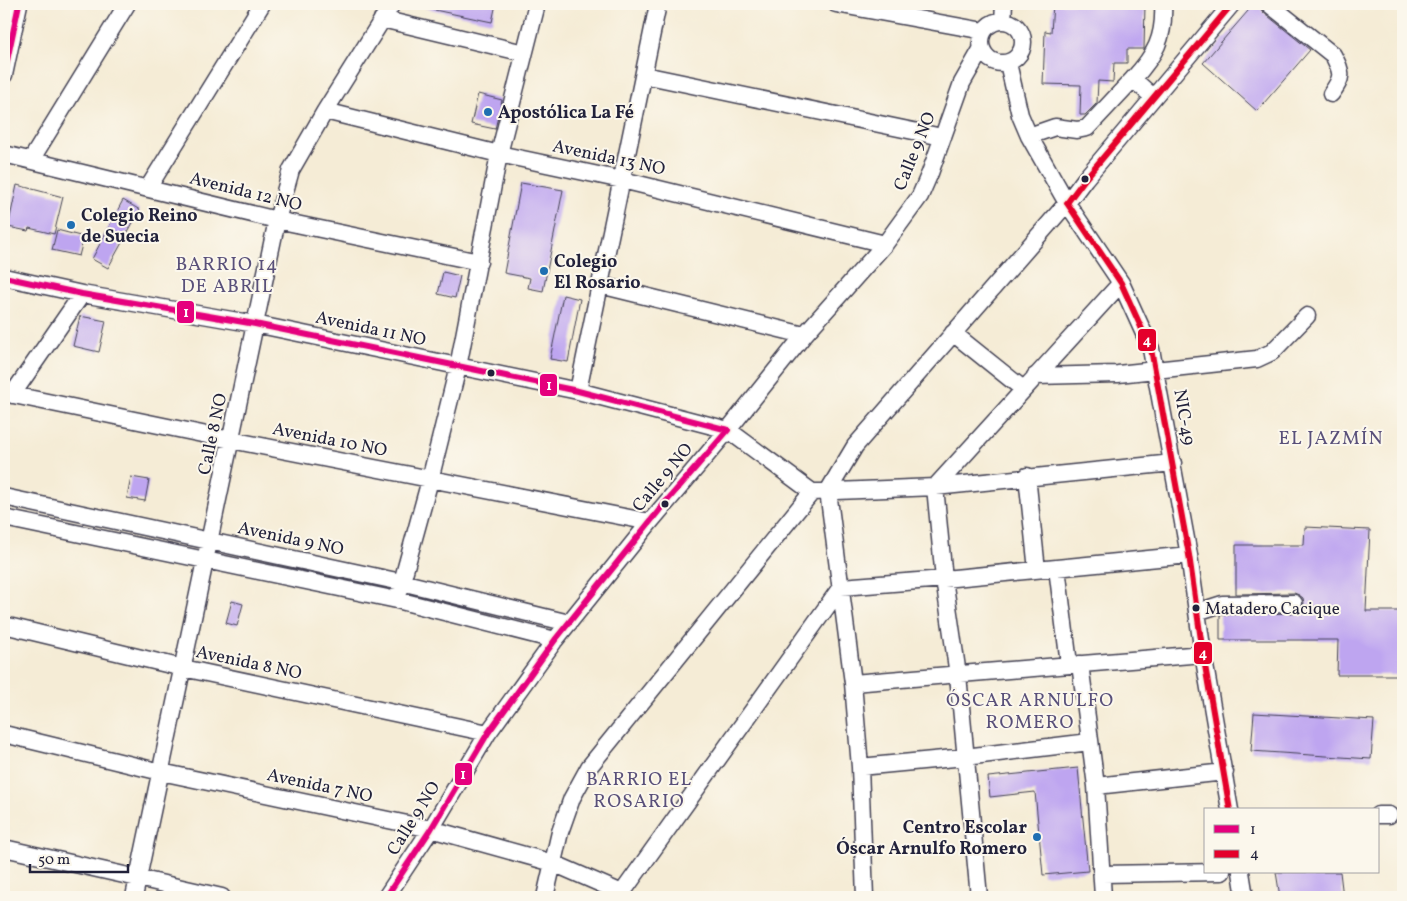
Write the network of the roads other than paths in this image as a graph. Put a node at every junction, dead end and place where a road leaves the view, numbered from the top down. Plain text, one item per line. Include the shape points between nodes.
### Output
1 (14, 4) edge
2 (127, 4) edge
3 (262, 4) edge
4 (392, 4) edge
5 (538, 4) edge
6 (658, 4) edge
7 (836, 4) edge
8 (1004, 4) edge
9 (1163, 4) edge
10 (1232, 4) edge
11 (1269, 4) edge
12 (382, 19) junction
13 (1003, 21) junction
14 (984, 31) junction
15 (982, 48) junction
16 (524, 53) junction
17 (1008, 63) junction
18 (4, 75) edge
19 (644, 75) junction
20 (1133, 79) junction
21 (1331, 94) dead end
22 (1154, 96) junction
23 (325, 110) junction
24 (1030, 136) junction
25 (942, 137) junction
26 (4, 154) edge
27 (499, 154) junction
28 (31, 160) junction
29 (622, 180) junction
30 (148, 188) junction
31 (1067, 203) junction
32 (277, 220) junction
33 (885, 244) junction
34 (479, 262) junction
35 (4, 277) edge
36 (1120, 284) junction
37 (600, 285) junction
38 (82, 294) junction
39 (1307, 316) dead end
40 (255, 324) junction
41 (953, 334) junction
42 (804, 335) junction
43 (458, 367) junction
44 (1156, 371) junction
45 (1036, 376) junction
46 (1023, 389) junction
47 (578, 391) junction
48 (8, 394) edge
49 (728, 430) junction
50 (231, 440) junction
51 (1173, 463) junction
52 (1027, 476) junction
53 (430, 480) junction
54 (935, 487) junction
55 (820, 491) junction
56 (4, 496) edge
57 (4, 518) edge
58 (650, 522) junction
59 (210, 540) junction
60 (1189, 555) junction
61 (205, 560) junction
62 (1057, 568) junction
63 (1037, 570) junction
64 (944, 579) junction
65 (402, 582) junction
66 (841, 587) junction
67 (396, 600) junction
68 (1294, 603) dead end
69 (1197, 612) junction
70 (568, 623) junction
71 (4, 625) edge
72 (555, 640) junction
73 (1203, 654) junction
74 (1074, 664) junction
75 (183, 668) junction
76 (958, 674) junction
77 (853, 683) junction
78 (488, 733) junction
79 (4, 734) edge
80 (1090, 742) junction
81 (965, 757) junction
82 (860, 767) junction
83 (161, 772) junction
84 (1224, 772) junction
85 (1096, 786) junction
86 (1230, 808) edge
87 (431, 829) junction
88 (4, 848) edge
89 (553, 864) junction
90 (1204, 872) edge
91 (1102, 874) junction
92 (1241, 874) edge
93 (138, 879) junction
94 (622, 895) edge
95 (134, 897) edge
96 (222, 897) edge
97 (386, 897) edge
98 (546, 897) edge
99 (866, 897) edge
100 (979, 897) edge
101 (1103, 897) edge
102 (1245, 897) edge

1 - 18 street
2 - 28 street
3 - 30 street
4 - 12 street, Calle 8 NO
5 - 16 street
6 - 19 street
7 - 14 street
8 - 13 street
9 - 20 street via 1162,33 1150,60
10 - 22 street
11 - 21 street via 1333,55 1341,75
12 - 16 street
12 - 23 street, Calle 8 NO
13 - 14 street
13 - 17 street via 1015,26 1023,36 1022,50
14 - 15 street
15 - 17 street via 992,61
15 - 25 street, Calle 9 NO via 962,83
16 - 27 street
17 - 24 street, NIC-49 / NIC-49 via 1020,115
19 - 25 street
19 - 29 street
20 - 22 street
20 - 24 street via 1087,128 1055,127
22 - 31 street
23 - 27 street, Avenida 13 NO
23 - 32 street, Calle 8 NO via 291,170
24 - 31 street, NIC-49 / NIC-49
25 - 33 street, Calle 9 NO via 920,196
26 - 28 street, Avenida 12 NO
27 - 29 street, Avenida 13 NO
27 - 34 street
28 - 30 street, Avenida 12 NO
29 - 33 street, Avenida 13 NO
29 - 37 street
30 - 32 street, Avenida 12 NO
31 - 36 street, NIC-49 / NIC-49
31 - 41 street
32 - 34 street, Avenida 12 NO
32 - 40 street, Calle 8 NO
33 - 42 street, Calle 9 NO
34 - 43 street
35 - 38 street, Avenida 11 NO
36 - 44 street, NIC-49 / NIC-49 via 1151,349
36 - 45 street
37 - 42 street
37 - 47 street
38 - 40 street, Avenida 11 NO
38 - 48 street
39 - 44 street via 1272,352 1257,359
40 - 43 street, Avenida 11 NO
40 - 50 street, Calle 8 NO
41 - 46 street
41 - 55 street
42 - 49 street, Calle 9 NO
43 - 47 street, Avenida 11 NO
43 - 53 street
44 - 45 street
44 - 51 street, NIC-49 / NIC-49
45 - 46 street
46 - 54 street
47 - 49 street, Avenida 11 NO
48 - 50 street, Avenida 10 NO
49 - 55 street
49 - 58 street, Calle 9 NO
50 - 53 street, Avenida 10 NO
50 - 59 street, Calle 8 NO
51 - 52 street
51 - 60 street, NIC-49 / NIC-49
52 - 54 street
52 - 63 street
53 - 58 street, Avenida 10 NO
53 - 65 street
54 - 55 street
54 - 64 street
55 - 66 street
55 - 89 street via 589,767 572,798
56 - 59 street, Avenida 9 NO
57 - 61 street
58 - 70 street, Calle 9 NO
59 - 61 street, Calle 8 NO
59 - 65 street, Avenida 9 NO
60 - 62 street
60 - 69 street, NIC-49 / NIC-49
61 - 67 street
61 - 75 street, Calle 8 NO
62 - 63 street
62 - 74 street
63 - 64 street
64 - 66 street
64 - 76 street
65 - 67 street
65 - 70 street, Avenida 9 NO
66 - 77 street
66 - 94 street
67 - 72 street
68 - 69 street via 1222,604
69 - 73 street, NIC-49 / NIC-49
70 - 72 street, Calle 9 NO
71 - 75 street, Avenida 8 NO
72 - 78 street, Calle 9 NO
73 - 74 street
73 - 84 street, NIC-49 / NIC-49
74 - 76 street
74 - 80 street
75 - 78 street, Avenida 8 NO
75 - 83 street, Calle 8 NO
76 - 77 street
76 - 81 street
77 - 82 street
78 - 87 street, Calle 9 NO
79 - 83 street, Avenida 7 NO
80 - 81 street
80 - 85 street
81 - 82 street
81 - 100 street
82 - 99 street
83 - 87 street, Avenida 7 NO
83 - 93 street, Calle 8 NO
84 - 85 street
84 - 86 street, NIC-49 / NIC-49
85 - 91 street
87 - 89 street, Avenida 7 NO
87 - 97 street, Calle 9 NO
88 - 93 street
89 - 94 street, Avenida 7 NO
89 - 98 street
90 - 91 street
91 - 101 street
92 - 102 street
93 - 95 street, Calle 8 NO
93 - 96 street

